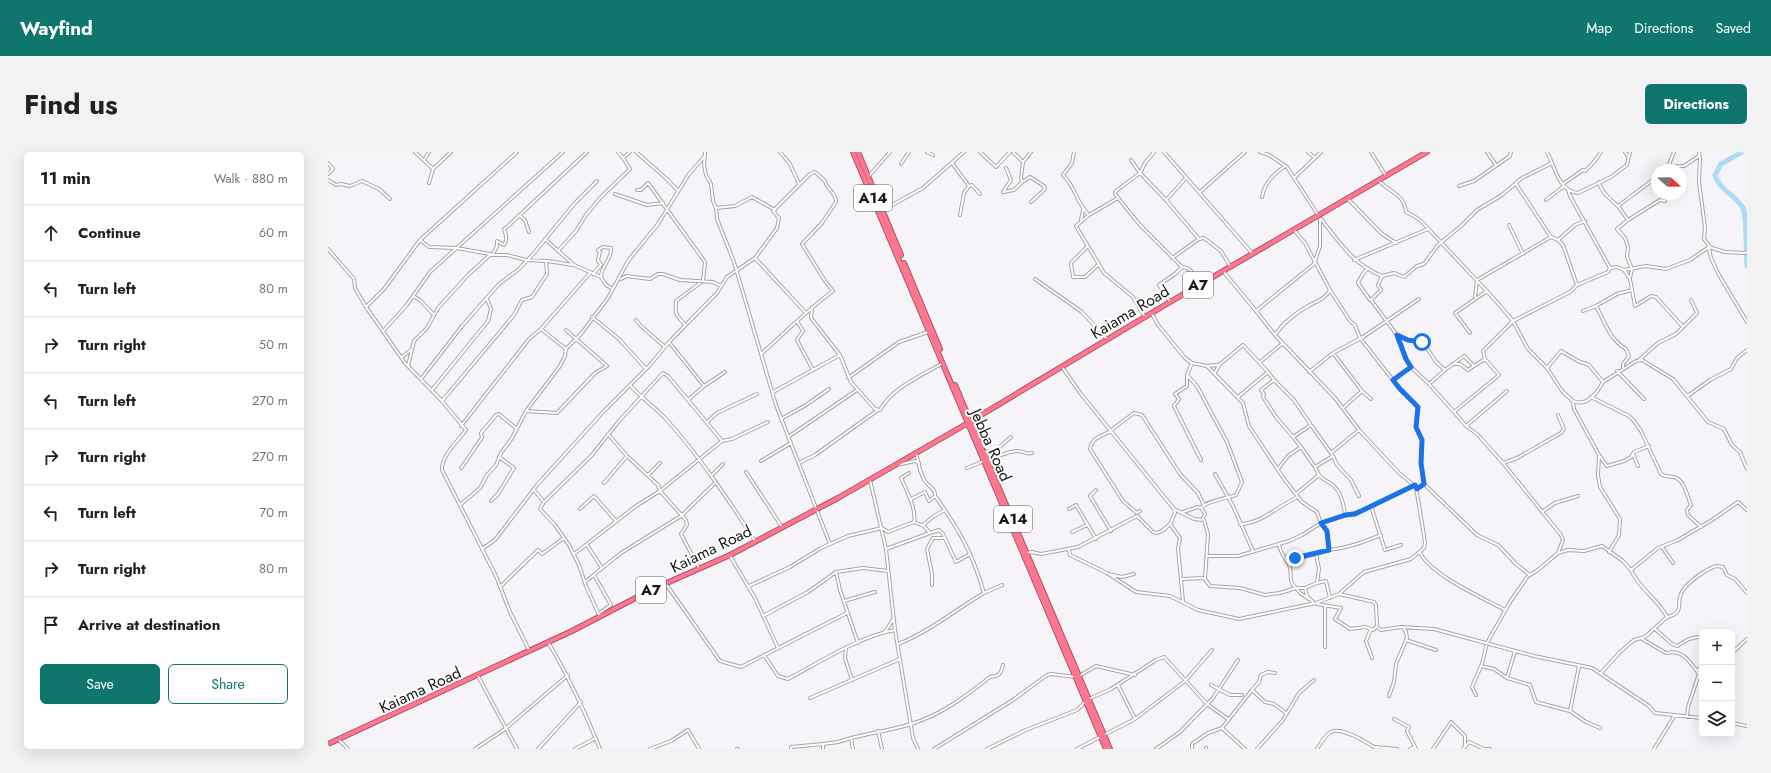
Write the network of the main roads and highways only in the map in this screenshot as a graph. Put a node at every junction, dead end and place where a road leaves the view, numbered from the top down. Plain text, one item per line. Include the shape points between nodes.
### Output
1 (853, 152) edge
2 (858, 152) edge
3 (1427, 152) edge
4 (969, 422) junction
5 (987, 461) junction
6 (1078, 677) junction
7 (1103, 736) junction
8 (328, 744) edge
9 (1106, 749) edge
10 (1110, 749) edge

1 - 4 highway, Jebba Road / A14
2 - 4 highway, Jebba Road / A14
3 - 4 highway, Kaiama Road / A7 via 1319,217 1199,284
4 - 5 highway, Jebba Road / A14
4 - 5 highway, Jebba Road / A14
4 - 8 highway, Kaiama Road / A7 via 870,480 730,555 599,615 478,676
5 - 6 highway, Jebba Road / A14
5 - 6 highway, Jebba Road / A14
6 - 7 highway, Jebba Road / A14
7 - 9 highway, Jebba Road / A14
7 - 10 highway, Jebba Road / A14

